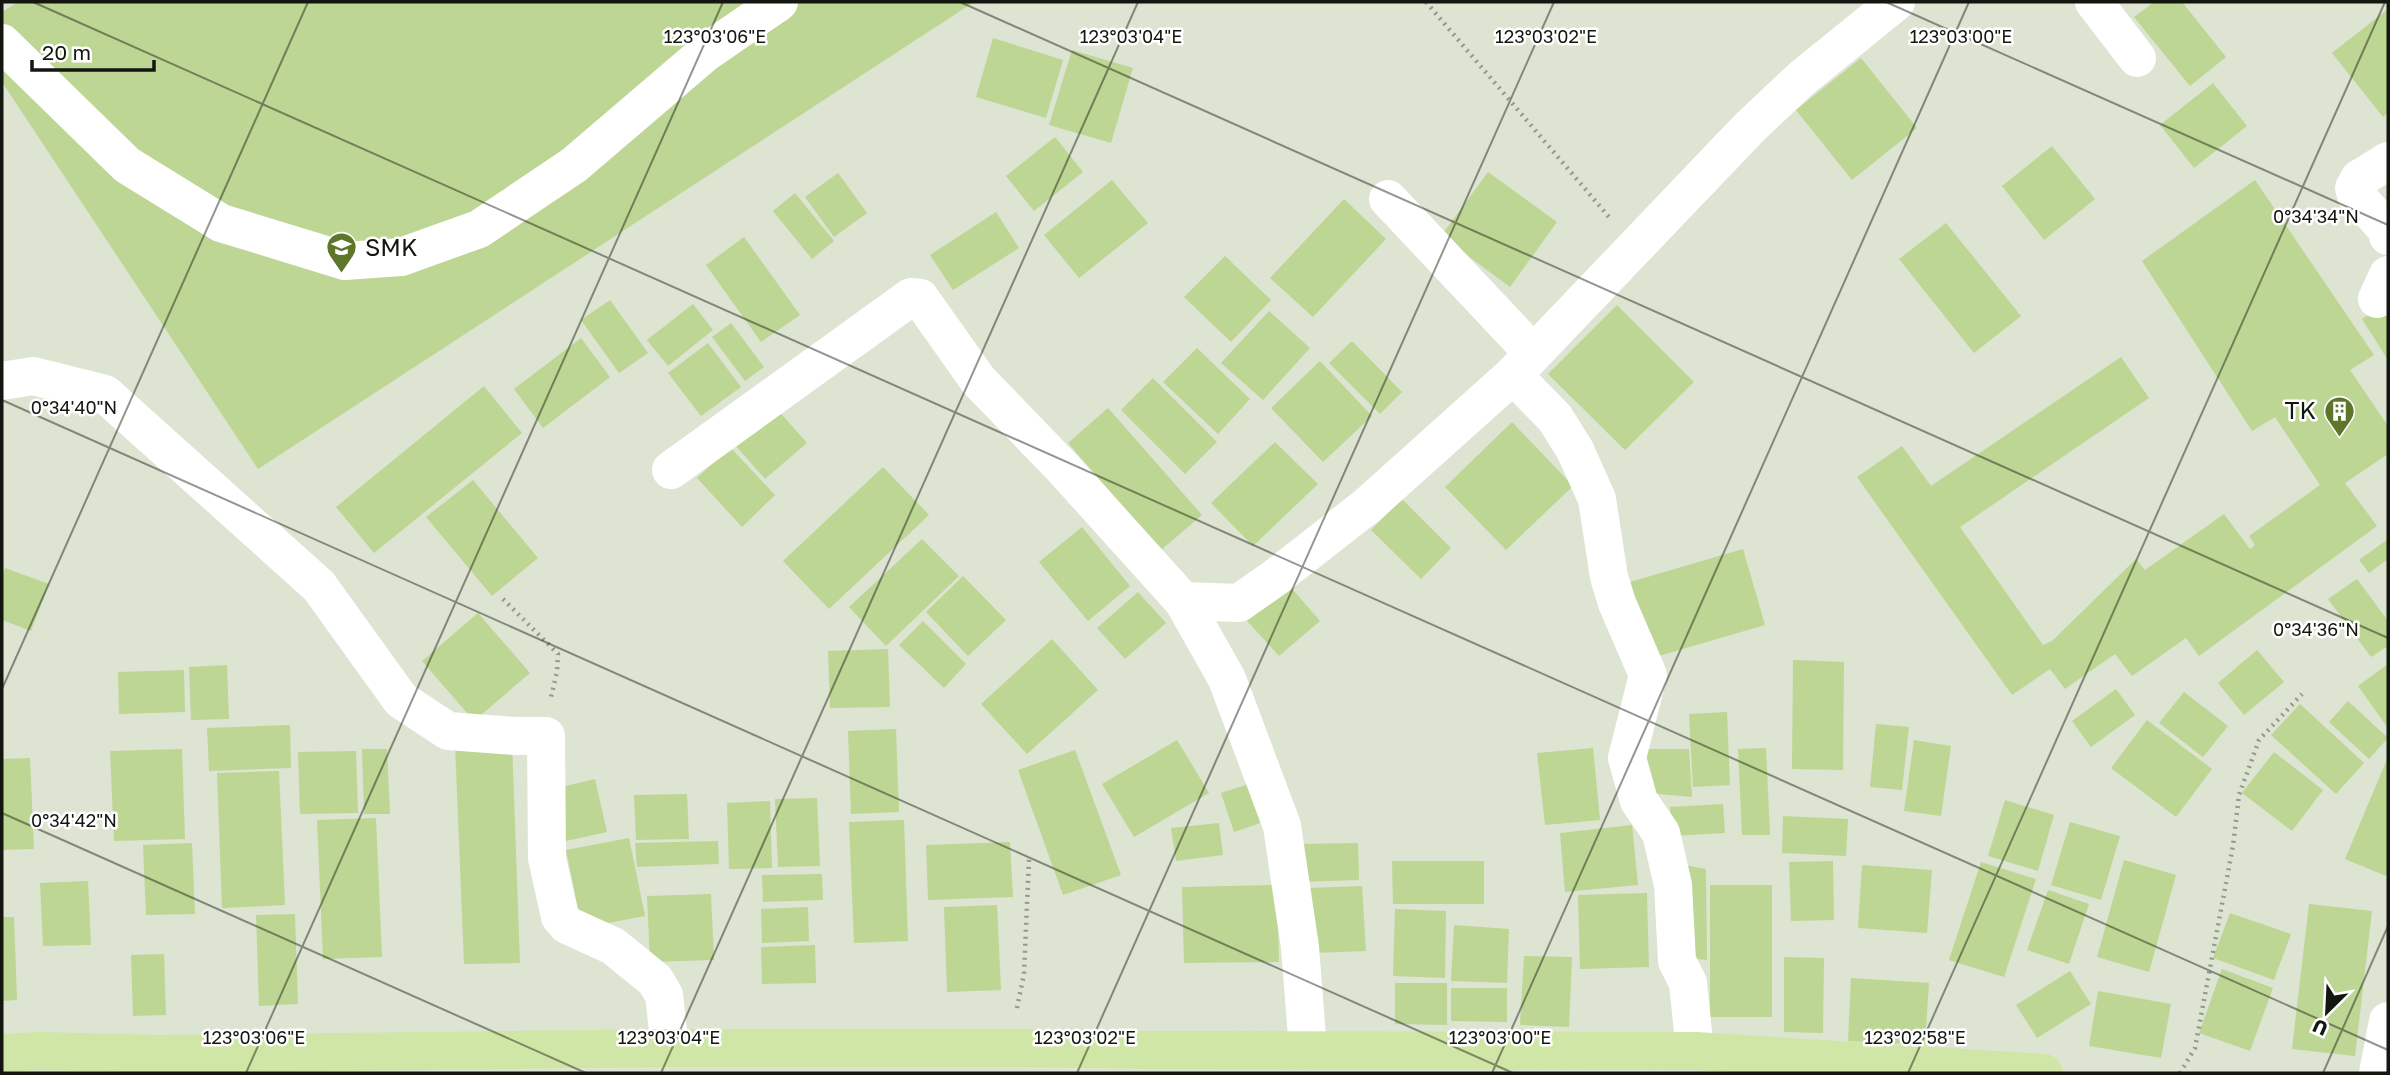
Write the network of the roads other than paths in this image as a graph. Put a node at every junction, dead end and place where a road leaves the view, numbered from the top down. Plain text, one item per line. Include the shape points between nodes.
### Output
1 (779, 2) edge
2 (1896, 2) edge
3 (2094, 2) edge
4 (2, 44) edge
5 (2137, 58) dead end
6 (2388, 161) edge
7 (1388, 199) dead end
8 (2388, 236) edge
9 (1523, 364) junction
10 (2, 382) edge
11 (671, 470) dead end
12 (1183, 600) junction
13 (2388, 1021) edge
14 (670, 1048) junction
15 (1308, 1049) junction
16 (1695, 1051) junction
17 (2, 1053) edge
18 (1011, 1060) edge
19 (40, 1062) edge
20 (336, 1063) edge
21 (159, 1064) edge
22 (2044, 1073) edge
23 (2378, 1073) edge

1 - 4 street via 705,54 574,164 480,229 401,257 345,261 221,223 127,164
2 - 9 street via 1750,127
3 - 5 street
6 - 8 street via 2359,179 2354,188
7 - 9 street
9 - 12 street via 1367,506 1276,578 1239,603
9 - 16 street via 1581,462 1597,499 1609,577 1648,676 1627,758 1639,801 1661,833 1673,885 1677,961 1688,983
10 - 14 street via 33,376 105,394 319,586 401,700 448,731 546,736 547,858 560,917 566,925 613,946 655,980 664,995
11 - 12 street via 911,297 920,298 978,380
12 - 15 street via 1227,679 1282,826 1300,947
13 - 23 street
14 - 18 main road
14 - 20 main road
15 - 16 main road
15 - 18 main road via 1152,1050
16 - 22 main road
17 - 19 main road
19 - 21 main road
20 - 21 main road

